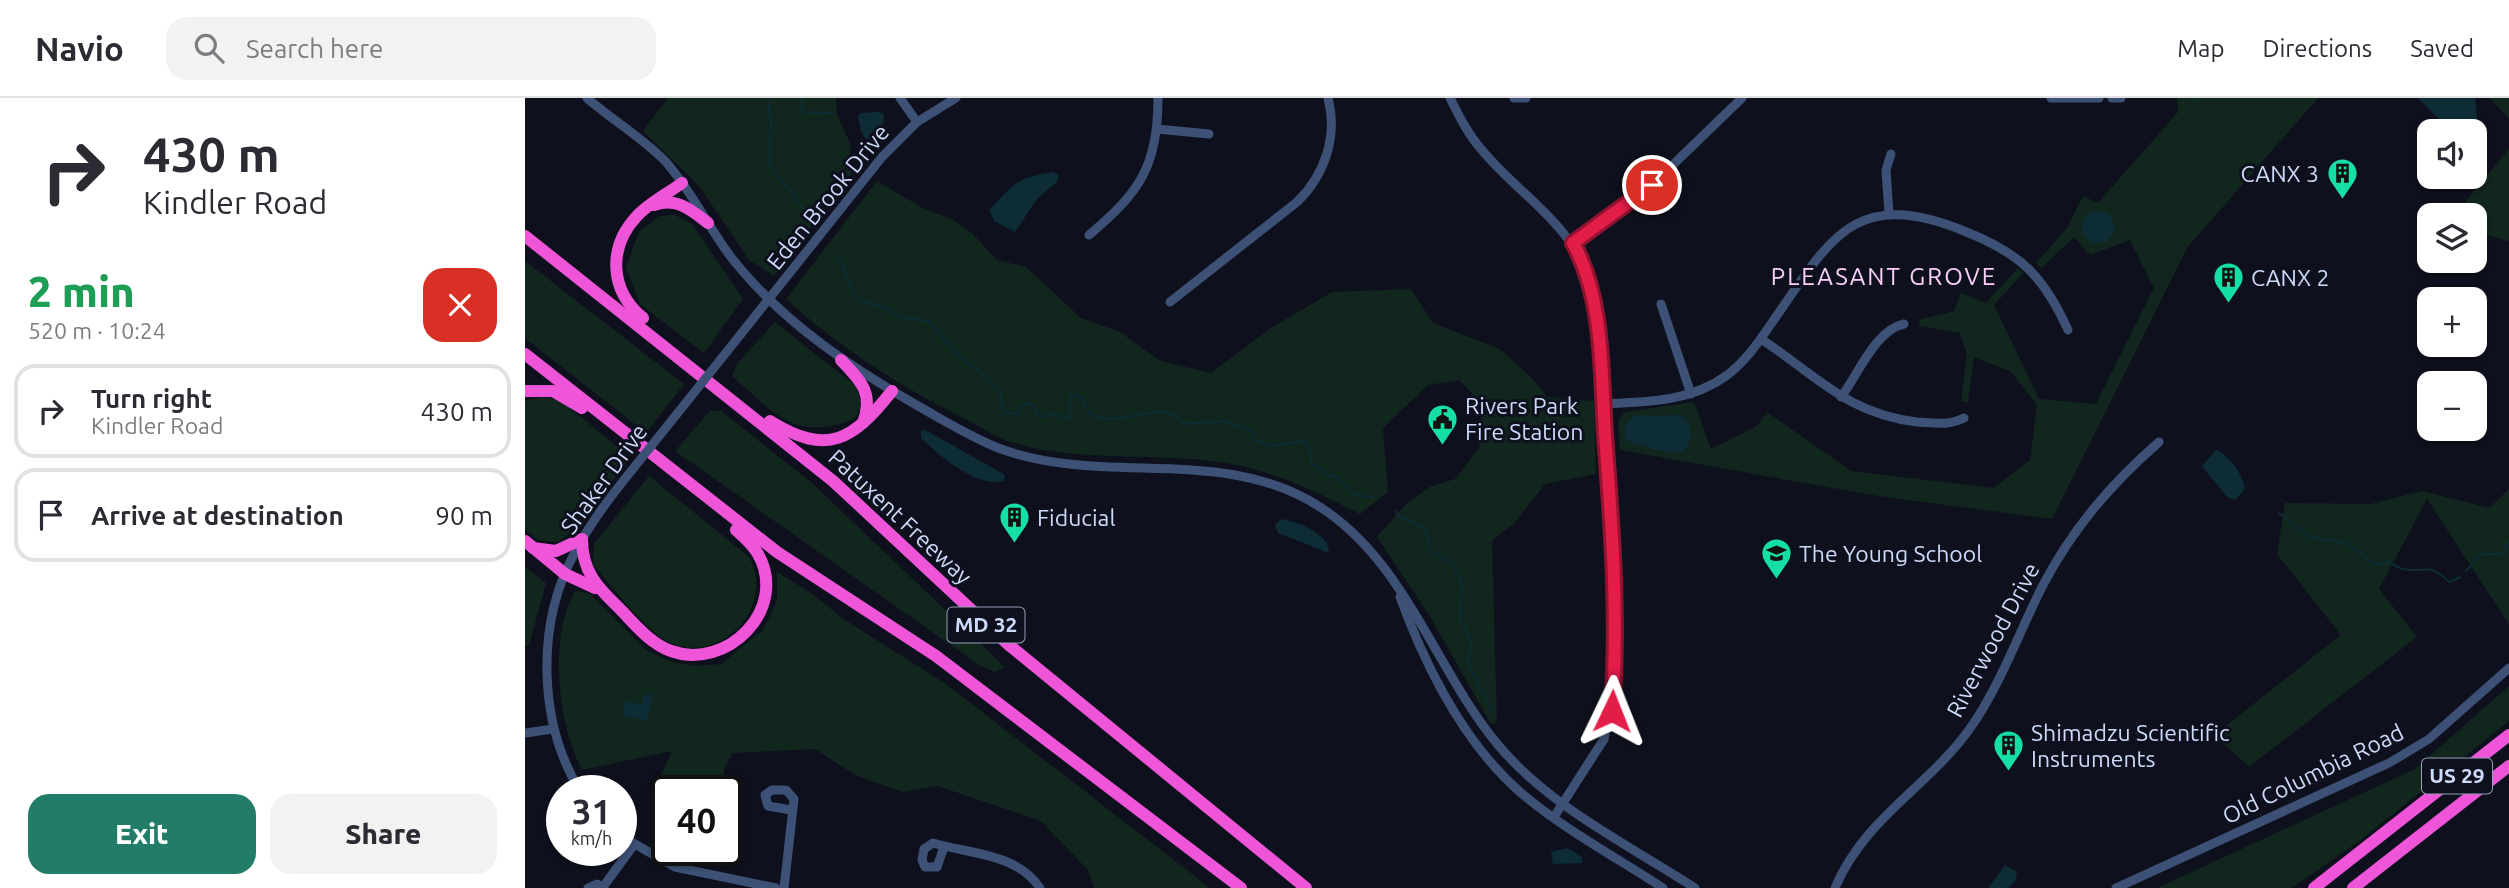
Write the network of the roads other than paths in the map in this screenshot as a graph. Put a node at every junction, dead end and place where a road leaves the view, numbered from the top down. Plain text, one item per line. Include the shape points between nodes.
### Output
1 (587, 98) edge
2 (900, 98) edge
3 (956, 98) edge
4 (1158, 98) edge
5 (1328, 98) edge
6 (1450, 98) edge
7 (1514, 98) edge
8 (1526, 98) edge
9 (1741, 98) edge
10 (2051, 98) edge
11 (2099, 98) edge
12 (2112, 98) edge
13 (2121, 98) edge
14 (917, 122) junction
15 (1157, 129) junction
16 (1209, 134) dead end
17 (1891, 154) dead end
18 (682, 183) junction
19 (644, 209) junction
20 (1889, 214) junction
21 (708, 223) junction
22 (1089, 235) dead end
23 (525, 236) edge
24 (1573, 243) junction
25 (769, 301) junction
26 (1170, 302) dead end
27 (1661, 304) dead end
28 (1904, 324) dead end
29 (2068, 330) dead end
30 (1761, 339) junction
31 (673, 352) junction
32 (525, 354) edge
33 (841, 360) junction
34 (525, 391) edge
35 (892, 391) junction
36 (724, 393) junction
37 (1691, 394) junction
38 (1841, 397) junction
39 (1603, 404) junction
40 (1964, 418) dead end
41 (862, 426) junction
42 (2159, 442) dead end
43 (644, 449) junction
44 (678, 475) junction
45 (582, 539) junction
46 (529, 545) edge
47 (565, 574) junction
48 (1397, 589) junction
49 (607, 597) junction
50 (2509, 668) edge
51 (553, 729) junction
52 (525, 733) edge
53 (2509, 735) edge
54 (2509, 766) edge
55 (572, 775) edge
56 (1564, 803) junction
57 (791, 810) dead end
58 (1554, 817) junction
59 (2405, 817) junction
60 (2421, 834) junction
61 (944, 847) dead end
62 (637, 848) edge
63 (1257, 849) junction
64 (619, 866) edge
65 (589, 888) edge
66 (604, 888) edge
67 (776, 888) edge
68 (784, 888) edge
69 (1040, 888) edge
70 (1239, 888) edge
71 (1306, 888) edge
72 (1312, 888) edge
73 (1663, 888) edge
74 (1695, 888) edge
75 (1835, 888) edge
76 (2116, 888) edge
77 (2305, 888) edge
78 (2315, 888) edge
79 (2353, 888) edge
80 (2363, 888) edge

1 - 18 street via 657,153
2 - 14 street
3 - 14 street, Eden Brook Drive
4 - 15 street
5 - 26 street via 1330,145 1312,186
6 - 24 street via 1481,149
7 - 8 street
9 - 24 street via 1652,185
10 - 11 street
12 - 13 street
14 - 25 street, Eden Brook Drive via 881,157
15 - 16 street
15 - 22 street via 1151,161 1138,187
17 - 20 street via 1886,170
18 - 19 highway
18 - 21 street
19 - 21 highway via 670,202 686,206
19 - 31 highway via 619,244 618,285 630,307
20 - 29 street via 1934,219 2013,254 2047,288
20 - 30 street via 1867,219 1835,238
21 - 25 street
23 - 31 highway, Patuxent Freeway / MD 32
24 - 39 street via 1594,299
25 - 33 street
25 - 45 street, Shaker Drive, bridge
27 - 37 street
28 - 38 street via 1882,337
30 - 37 street via 1734,369
30 - 38 street
31 - 36 highway, Patuxent Freeway / MD 32
32 - 43 highway, MD 32
33 - 35 street
33 - 41 highway via 866,389
34 - 43 highway via 545,390 562,396
35 - 41 highway
35 - 48 street via 982,441 1031,458 1100,469 1223,472 1279,486 1338,520 1370,550
36 - 41 highway via 803,439 832,440
36 - 63 highway, Patuxent Freeway / MD 32 via 833,481 1009,645
37 - 39 street
38 - 40 street via 1868,412 1895,419 1946,424
39 - 56 street via 1611,525 1612,711 1604,739
42 - 75 street, Riverwood Drive via 2126,470 2084,519 2043,586 1970,727 1941,762 1871,828
43 - 44 highway, MD 32
44 - 49 highway via 759,555 765,591 759,615 736,642 714,653 691,655 658,645
44 - 70 highway, MD 32 via 777,552 936,656
45 - 46 highway via 556,551
45 - 47 street, Shaker Drive
45 - 49 highway via 585,569
46 - 47 highway
47 - 49 highway
47 - 51 street, Shaker Drive via 551,624 547,666
48 - 56 street via 1496,742
48 - 58 street via 1444,694 1470,736 1518,790
50 - 76 street, Old Columbia Road via 2428,739 2389,763
51 - 52 street
51 - 55 street, Shaker Drive
53 - 59 highway, US 29
54 - 60 highway, US 29
56 - 58 street
56 - 74 street
57 - 68 street
58 - 73 street
59 - 77 highway
59 - 78 highway, US 29
60 - 79 highway, US 29
60 - 80 highway
61 - 69 street via 1010,863
62 - 67 street via 686,870
63 - 71 highway, Patuxent Freeway / MD 32
63 - 72 highway
64 - 66 street
65 - 66 street via 597,884

